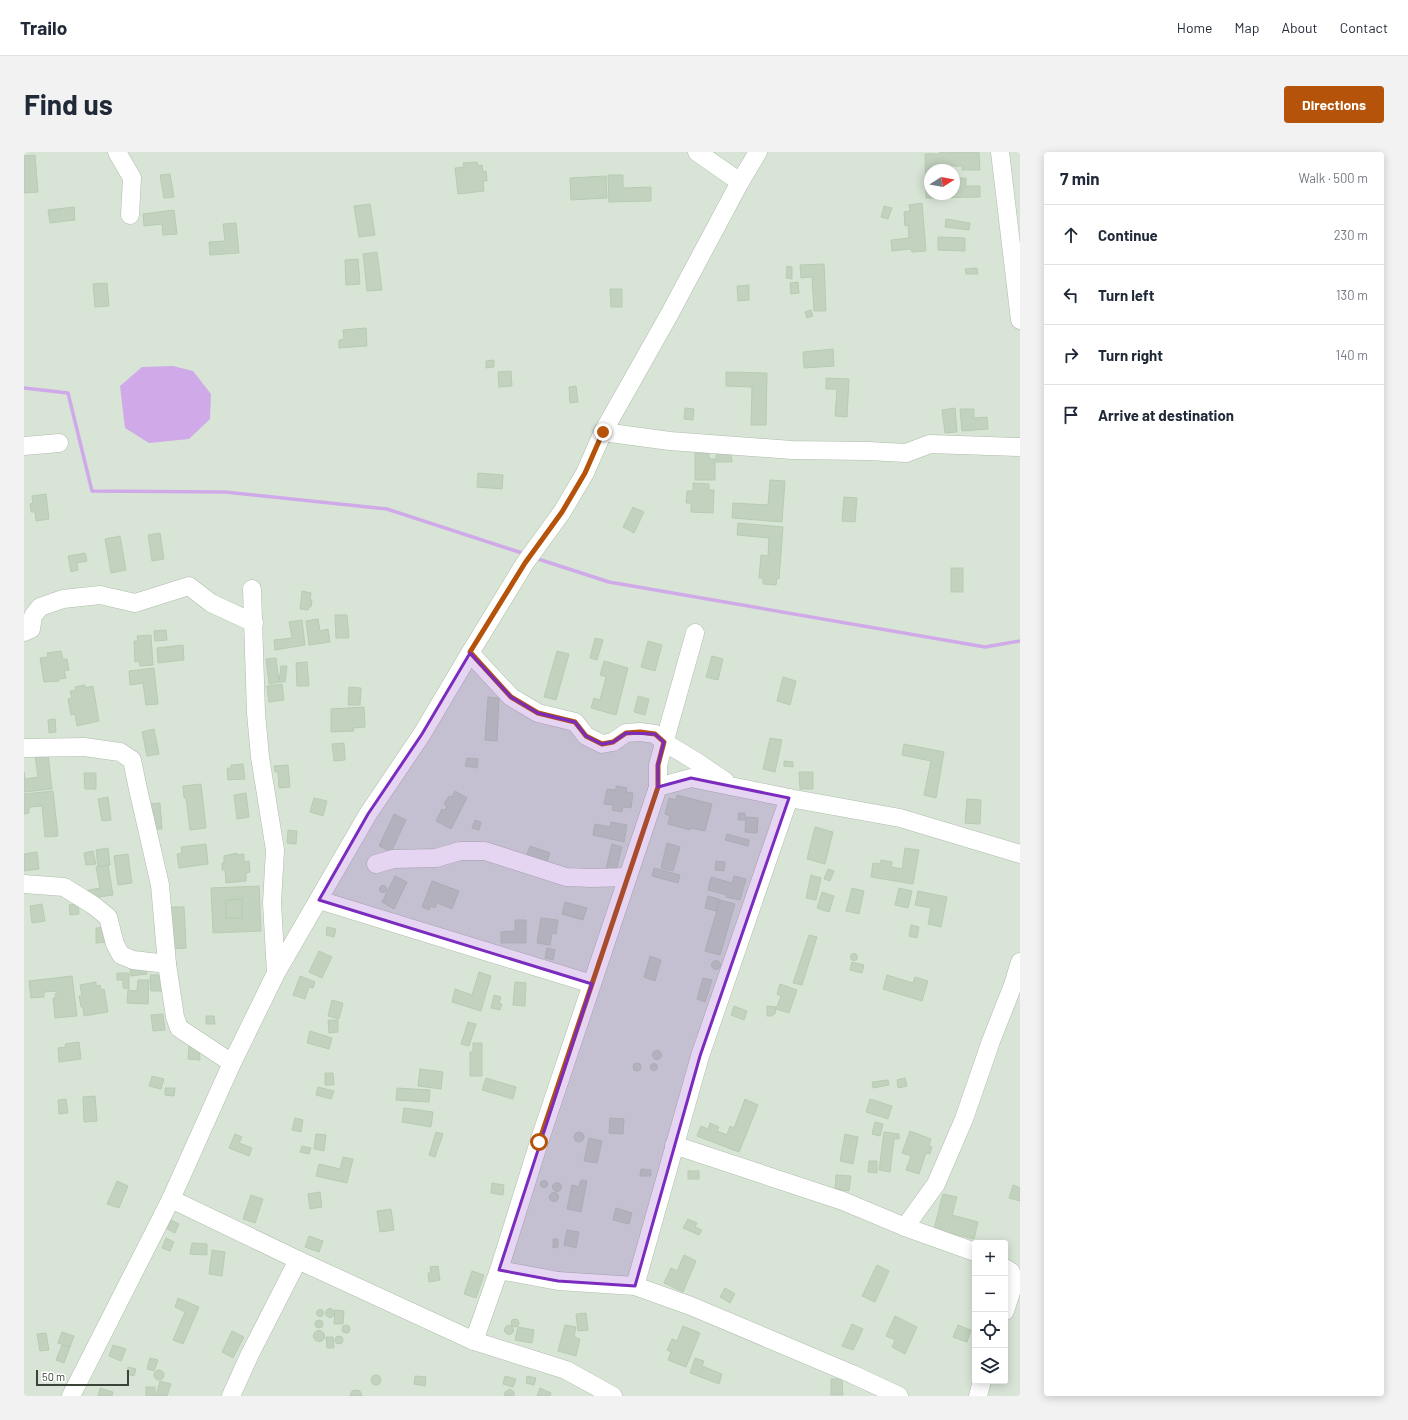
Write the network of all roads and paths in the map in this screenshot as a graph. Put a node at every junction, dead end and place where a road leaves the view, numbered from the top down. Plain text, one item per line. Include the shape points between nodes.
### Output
1 (117, 152) edge
2 (697, 152) edge
3 (758, 152) edge
4 (1000, 152) edge
5 (740, 182) junction
6 (130, 214) dead end
7 (1020, 320) edge
8 (603, 432) junction
9 (60, 443) dead end
10 (24, 446) edge
11 (1020, 447) edge
12 (252, 589) dead end
13 (254, 623) junction
14 (24, 632) edge
15 (695, 633) dead end
16 (470, 652) junction
17 (664, 742) junction
18 (24, 748) edge
19 (732, 786) junction
20 (658, 787) junction
21 (789, 798) junction
22 (1020, 854) edge
23 (376, 864) dead end
24 (628, 877) junction
25 (24, 884) edge
26 (319, 900) junction
27 (1020, 962) edge
28 (167, 964) junction
29 (276, 973) junction
30 (592, 984) junction
31 (232, 1063) junction
32 (674, 1144) junction
33 (171, 1199) junction
34 (905, 1227) junction
35 (972, 1251) edge
36 (298, 1260) junction
37 (499, 1270) junction
38 (1008, 1270) edge
39 (635, 1286) junction
40 (1008, 1302) edge
41 (474, 1341) junction
42 (981, 1384) edge
43 (71, 1396) edge
44 (231, 1396) edge
45 (613, 1396) edge
46 (899, 1396) edge
47 (978, 1396) edge

1 - 6 street via 132,178
2 - 5 street
3 - 5 street
4 - 7 street
5 - 8 street
8 - 11 street via 670,441 792,450 906,453 930,444
8 - 16 street via 582,478 562,512 525,563
9 - 10 street
12 - 13 street
13 - 14 street via 211,603 189,586 135,603 100,595 63,599 40,607 33,616 31,629
13 - 29 street via 256,713 260,757 275,850 272,903
15 - 17 street
16 - 17 street via 511,697 538,713 575,722 586,736 602,744 613,742 626,733 640,732 655,734
16 - 26 street via 422,734 368,814
17 - 19 street
17 - 20 street via 658,765
18 - 28 street via 84,747 120,752 132,760 160,885
19 - 20 street via 691,778
19 - 21 street
20 - 24 street
21 - 22 street via 900,818
21 - 32 street via 700,1056
23 - 24 street via 393,859 436,858 460,851 485,851 566,877
24 - 30 street
25 - 28 street via 64,887 108,917 115,944 121,955 133,960
26 - 29 street
26 - 30 street
27 - 34 street via 964,1119 936,1184
28 - 31 street via 179,1028
29 - 31 street
30 - 37 street
31 - 33 street
32 - 34 street via 843,1201
32 - 39 street
33 - 36 street
33 - 43 street
34 - 35 street
36 - 41 street
36 - 44 street
37 - 39 street via 558,1281
37 - 41 street
38 - 40 street via 1011,1272 1012,1289
39 - 46 street via 706,1312
41 - 45 street via 566,1370
42 - 47 street

